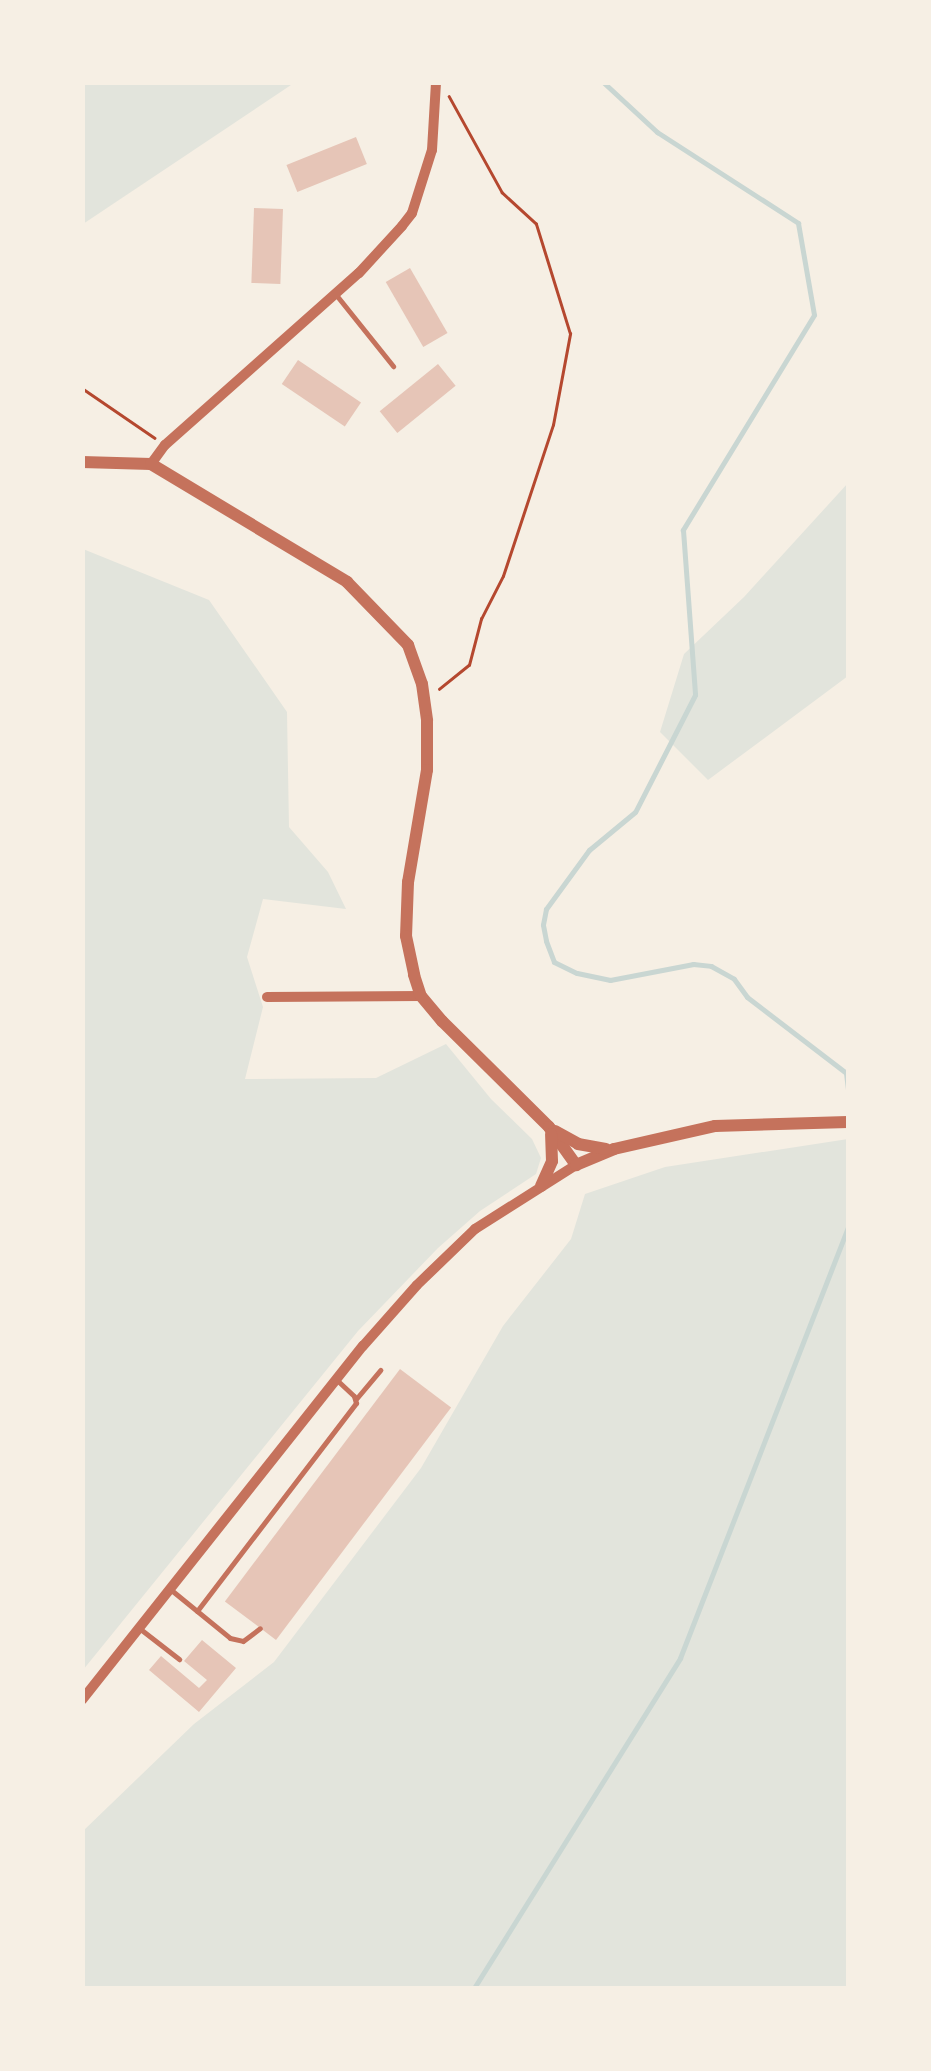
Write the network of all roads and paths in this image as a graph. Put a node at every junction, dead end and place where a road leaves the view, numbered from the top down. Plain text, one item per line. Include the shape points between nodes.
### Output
1 (439, 82) edge
2 (336, 294) junction
3 (393, 366) dead end
4 (82, 388) edge
5 (165, 445) junction
6 (82, 462) edge
7 (151, 464) junction
8 (438, 690) dead end
9 (421, 996) junction
10 (267, 997) dead end
11 (848, 1122) edge
12 (549, 1127) junction
13 (614, 1149) junction
14 (576, 1164) junction
15 (541, 1186) junction
16 (380, 1370) dead end
17 (336, 1380) junction
18 (356, 1399) junction
19 (170, 1589) junction
20 (197, 1611) junction
21 (139, 1628) junction
22 (260, 1628) dead end
23 (179, 1659) dead end
24 (82, 1700) edge

1 - 2 street via 432,150 412,214
1 - 8 path via 502,192 536,224 570,334 553,424 503,576 469,665
2 - 3 lane
2 - 5 street
4 - 5 path
5 - 7 street
6 - 7 street
7 - 9 street via 347,582 408,645 427,721 406,936
9 - 10 street
9 - 12 street
11 - 13 street via 715,1126
12 - 13 street via 578,1144
12 - 14 street
12 - 15 street via 552,1162
13 - 14 street
14 - 15 street
15 - 17 street via 442,1260
16 - 18 lane
17 - 18 lane
17 - 19 street
18 - 20 lane
19 - 20 lane
19 - 21 street
20 - 22 lane via 238,1640
21 - 23 lane
21 - 24 street

